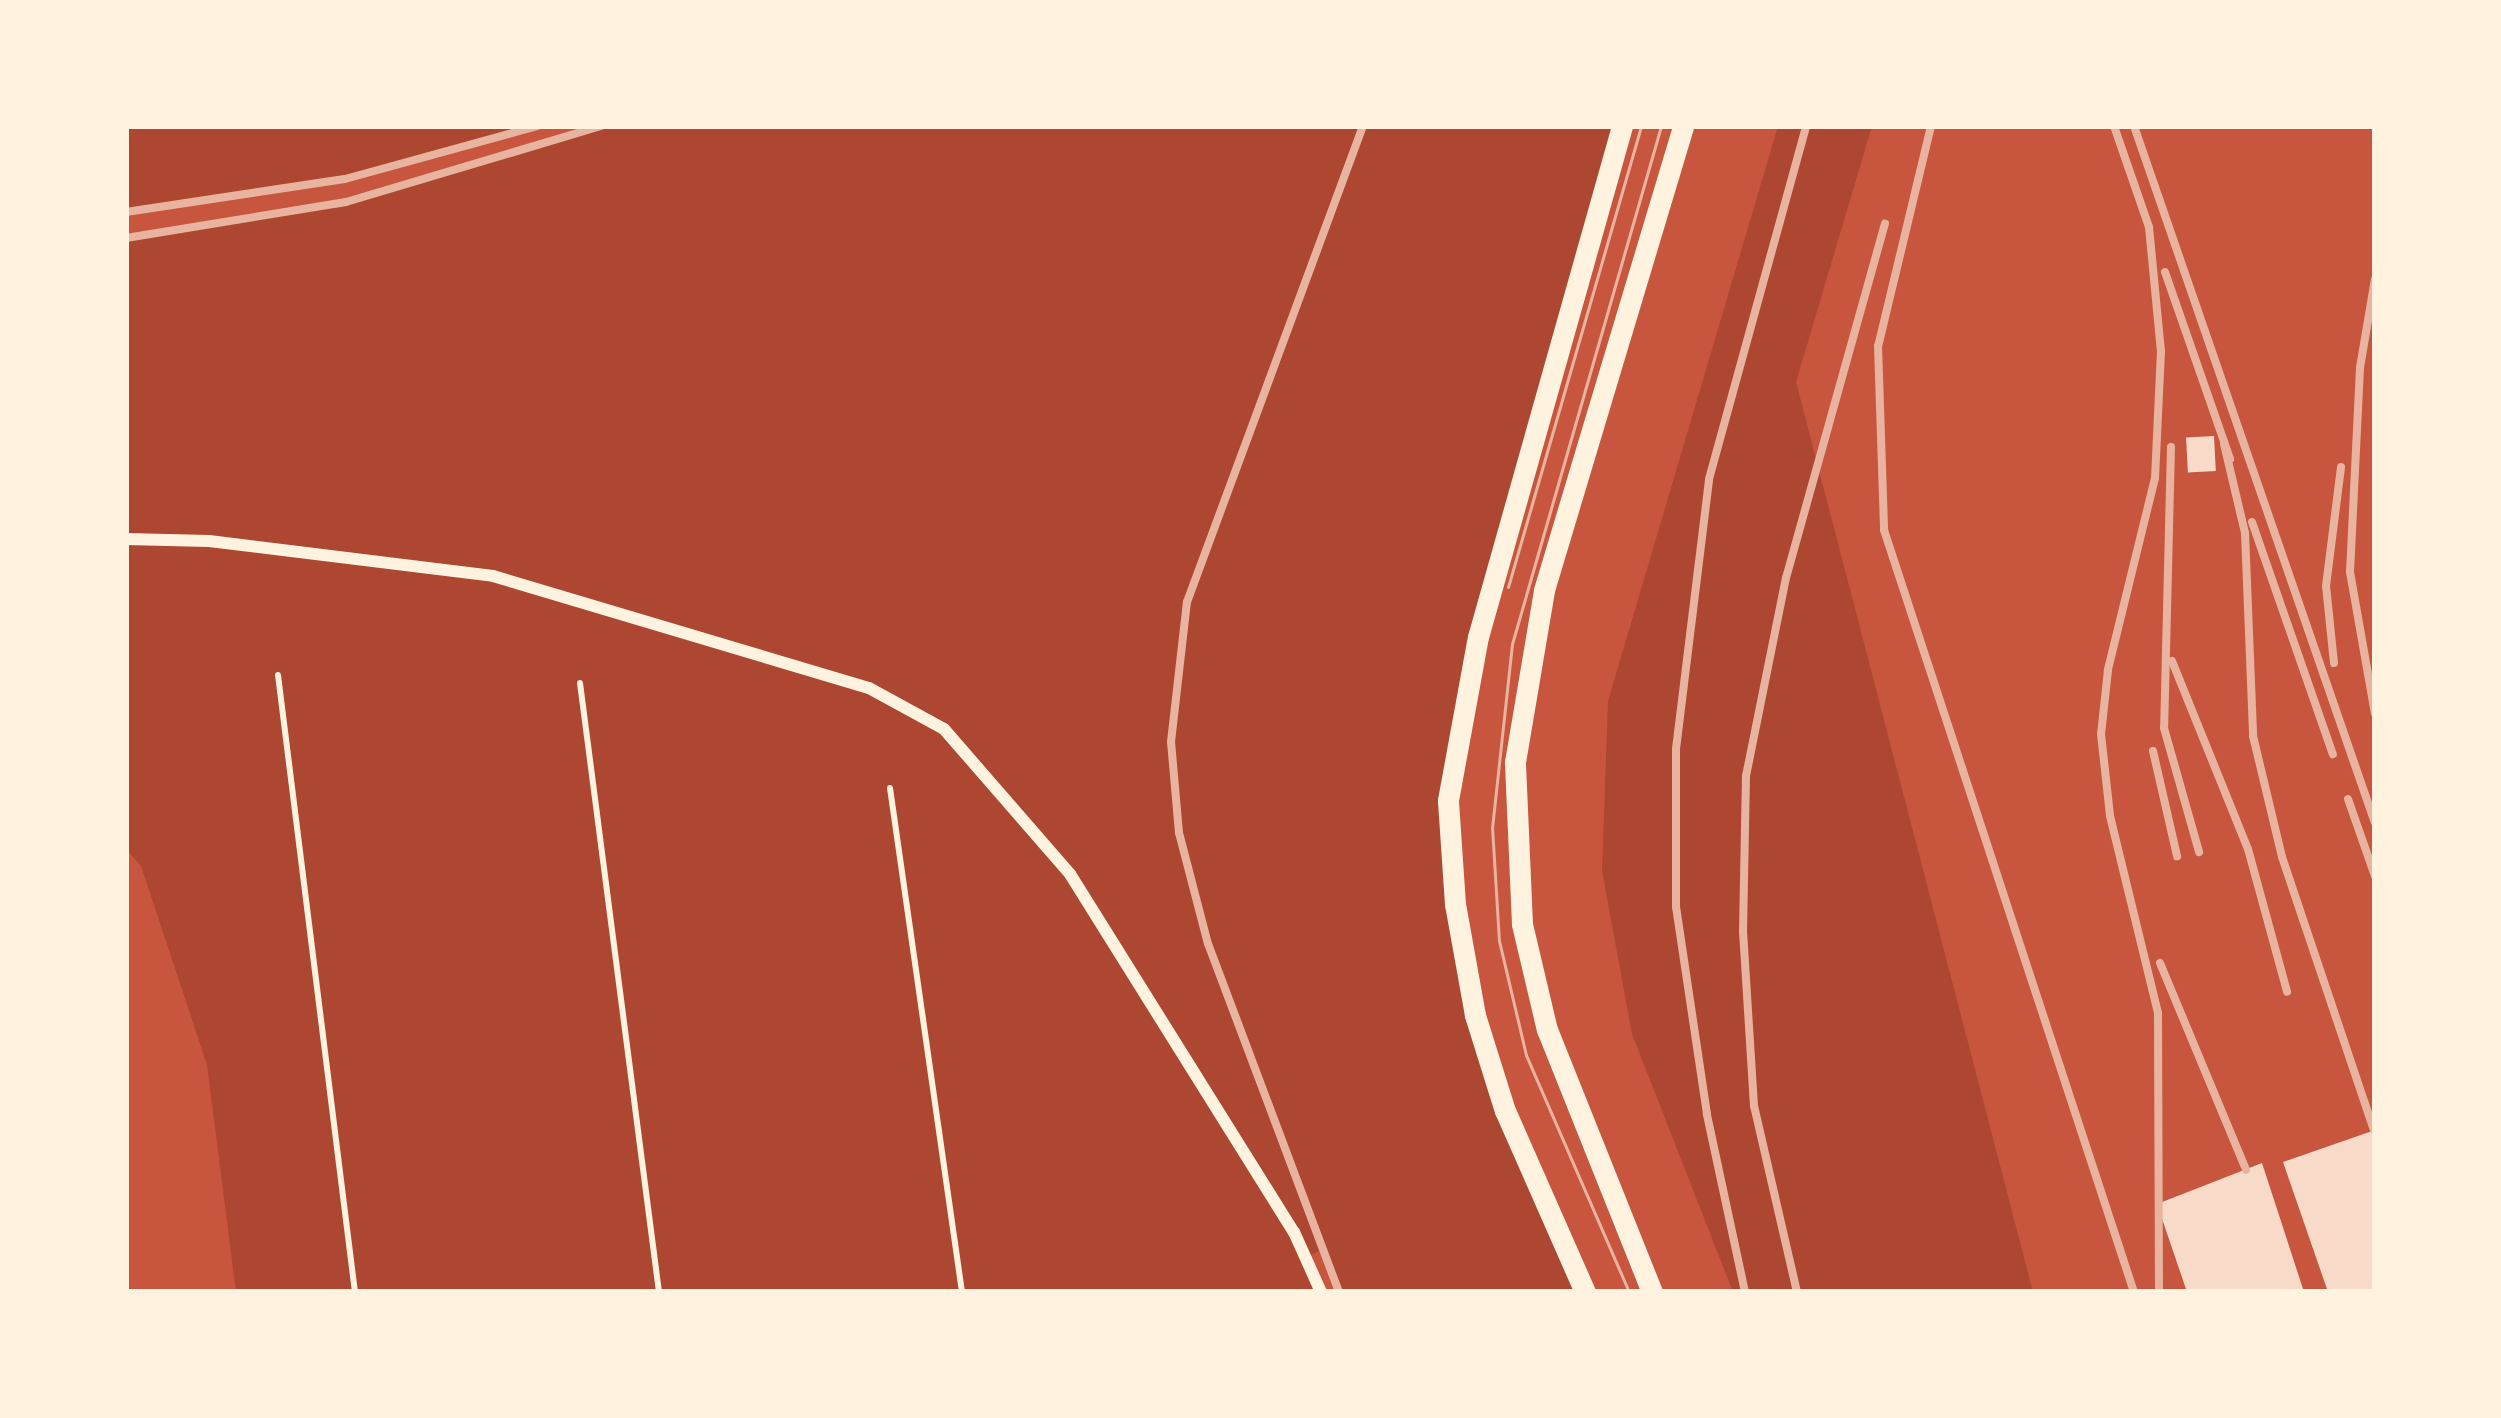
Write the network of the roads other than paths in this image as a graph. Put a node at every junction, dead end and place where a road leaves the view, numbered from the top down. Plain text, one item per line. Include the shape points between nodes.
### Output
1 (1622, 126) edge
2 (1683, 126) edge
3 (126, 538) edge
4 (278, 675) dead end
5 (580, 683) dead end
6 (890, 788) dead end
7 (355, 1292) edge
8 (659, 1292) edge
9 (962, 1292) edge
10 (1321, 1292) edge
11 (1585, 1292) edge
12 (1652, 1292) edge

1 - 11 main road via 1478,637 1448,800 1455,904 1475,1015 1505,1111
2 - 12 main road via 1544,590 1515,762 1522,924 1547,1030
3 - 10 street via 493,576 869,688 944,729 1070,874 1294,1232
4 - 7 lane
5 - 8 lane
6 - 9 lane

